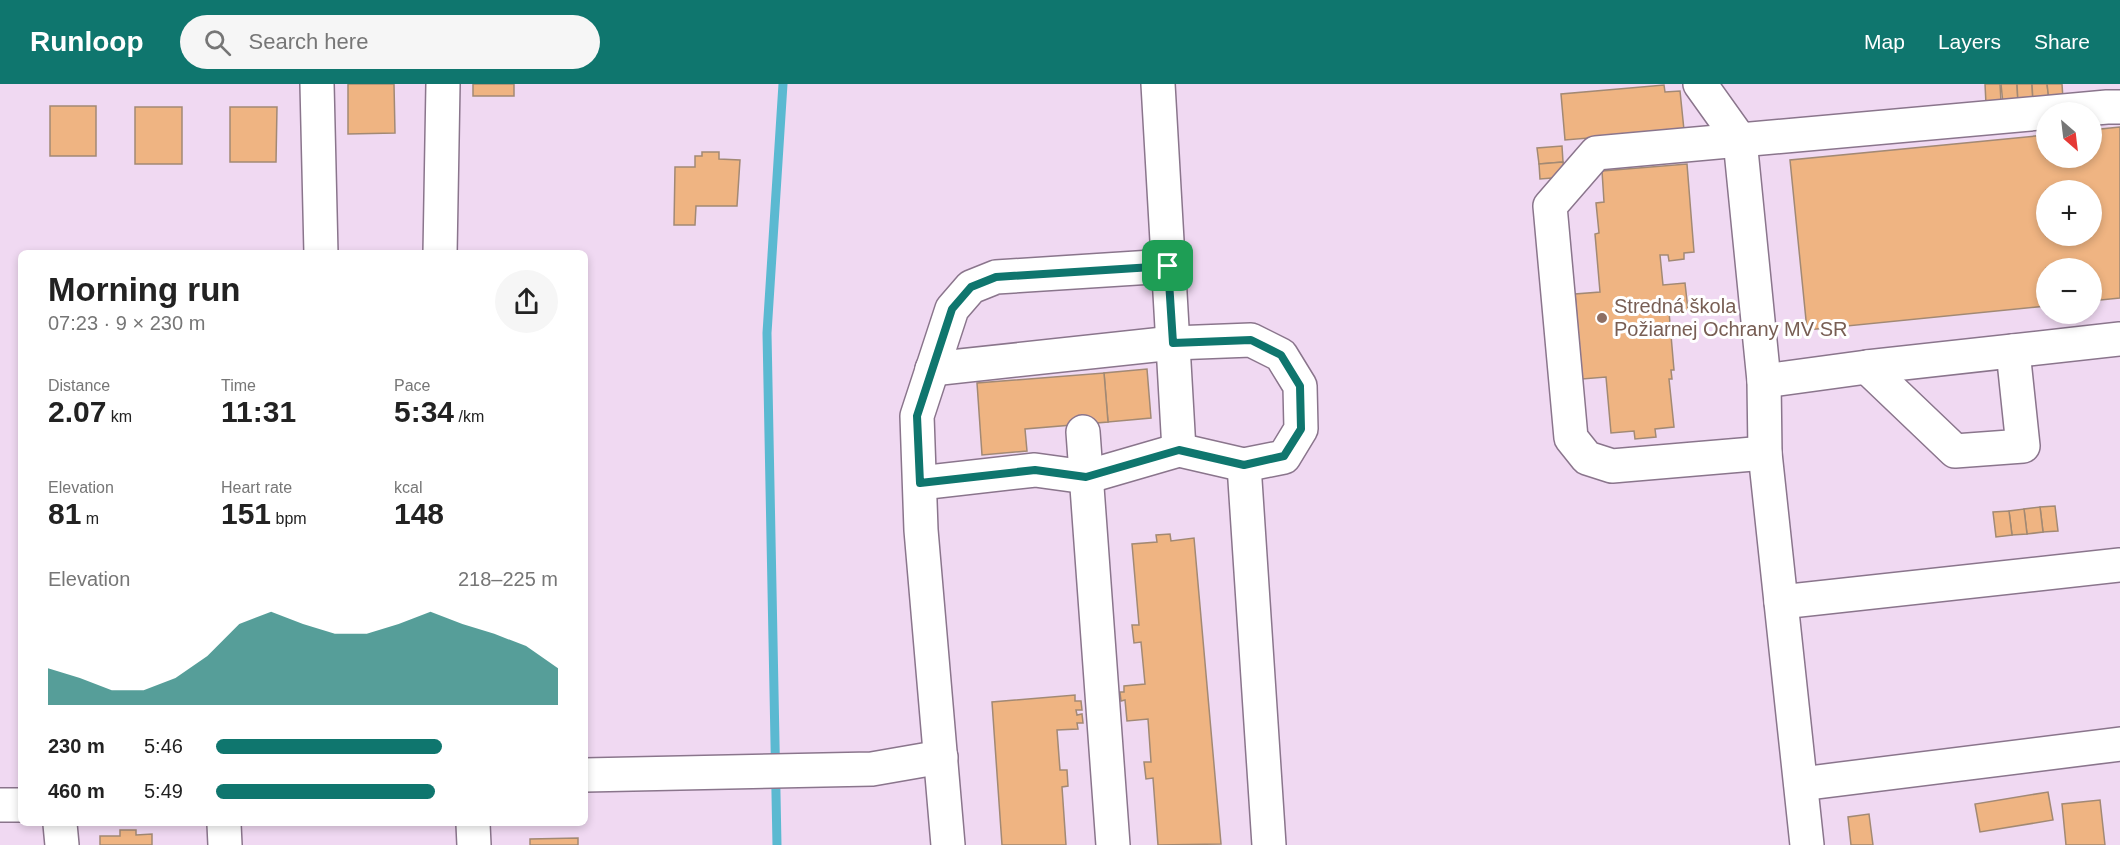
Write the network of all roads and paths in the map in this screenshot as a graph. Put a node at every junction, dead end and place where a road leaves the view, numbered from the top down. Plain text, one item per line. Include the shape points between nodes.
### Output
1 (317, 84) edge
2 (443, 84) edge
3 (1158, 84) edge
4 (1700, 84) edge
5 (2120, 107) edge
6 (1740, 140) junction
7 (321, 250) edge
8 (440, 250) edge
9 (1168, 266) junction
10 (2120, 339) edge
11 (1173, 343) junction
12 (2013, 351) junction
13 (1867, 367) junction
14 (932, 369) junction
15 (1764, 381) junction
16 (1083, 432) dead end
17 (1179, 450) junction
18 (1765, 453) junction
19 (1244, 465) junction
20 (1086, 477) junction
21 (920, 483) junction
22 (2120, 565) edge
23 (1781, 602) junction
24 (2120, 744) edge
25 (941, 757) junction
26 (588, 775) edge
27 (1801, 784) junction
28 (0, 805) edge
29 (18, 805) edge
30 (60, 826) edge
31 (224, 826) edge
32 (473, 826) edge
33 (62, 845) edge
34 (225, 845) edge
35 (474, 845) edge
36 (948, 845) edge
37 (1113, 845) edge
38 (1269, 845) edge
39 (1806, 845) edge

1 - 7 lane
2 - 8 lane
3 - 9 lane
4 - 6 lane
5 - 6 lane
6 - 15 lane
6 - 18 lane via 1596,153 1550,206 1571,438 1587,458 1612,466
9 - 11 lane
9 - 14 lane via 996,277 971,287 952,309
10 - 12 lane
11 - 14 lane
11 - 17 lane
11 - 19 lane via 1251,340 1281,355 1300,386 1301,429 1284,456
12 - 13 lane
12 - 13 lane via 2023,446 1955,452
13 - 15 lane
14 - 21 lane via 917,416
15 - 18 lane
16 - 20 lane
17 - 19 lane
17 - 20 lane
18 - 23 lane
19 - 38 lane
20 - 21 lane via 1035,470
20 - 37 lane
21 - 25 lane
22 - 23 lane
23 - 27 lane
24 - 27 lane
25 - 26 lane via 872,770
25 - 36 lane
27 - 39 lane
28 - 29 lane
30 - 33 lane
31 - 34 lane
32 - 35 lane

